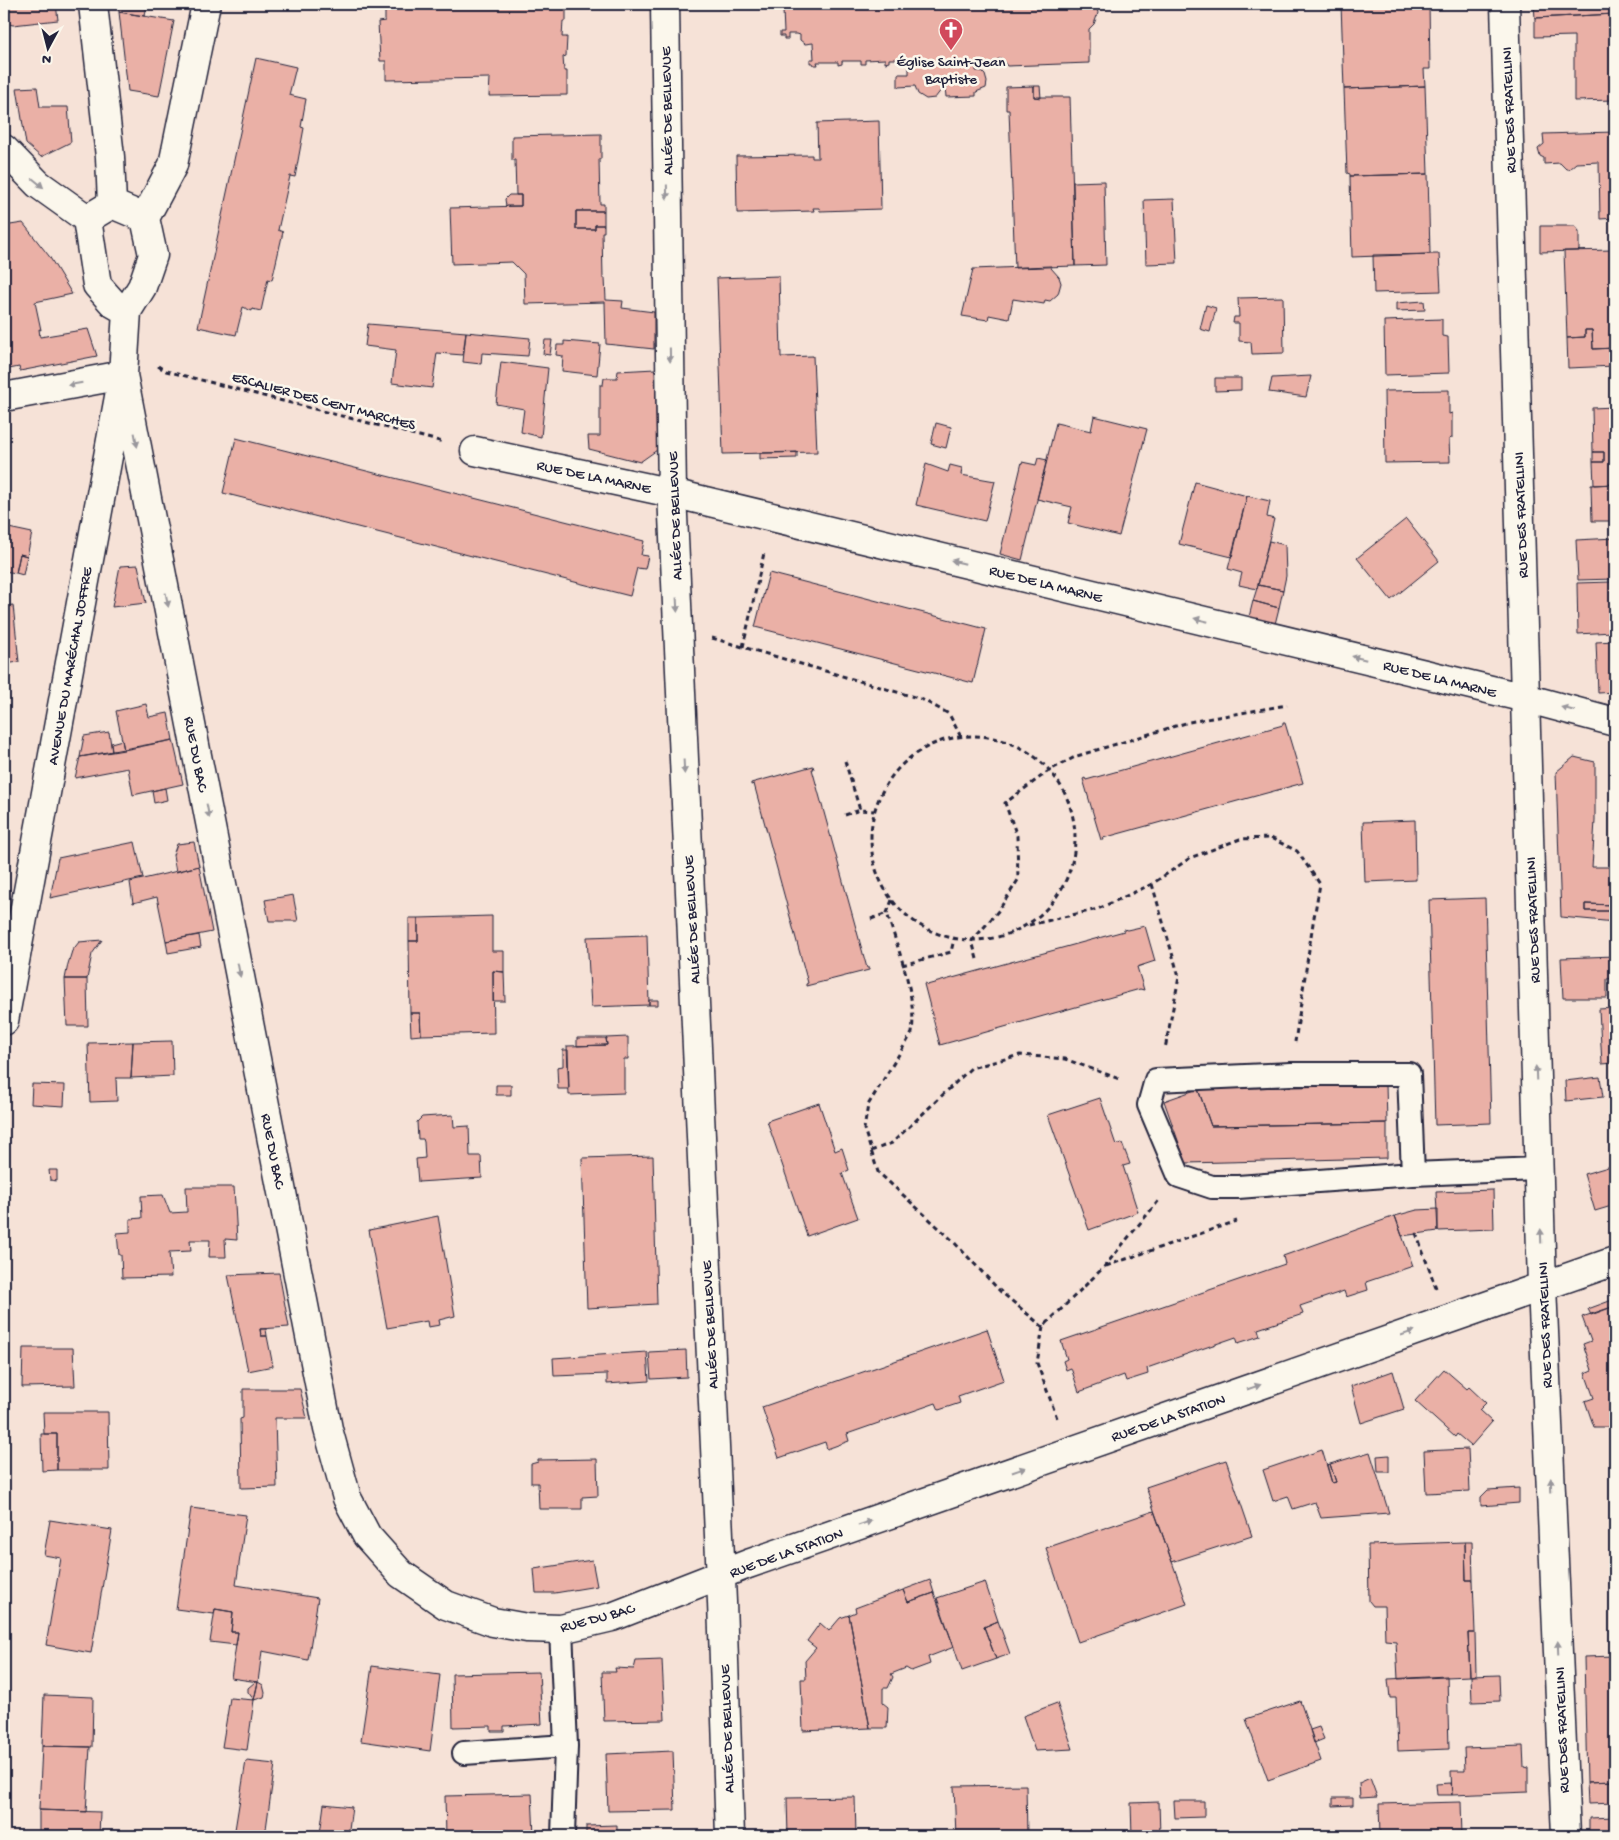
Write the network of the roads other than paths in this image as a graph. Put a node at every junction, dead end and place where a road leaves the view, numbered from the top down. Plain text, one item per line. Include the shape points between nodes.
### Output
1 (93, 4) edge
2 (206, 4) edge
3 (664, 4) edge
4 (1505, 4) edge
5 (4, 149) edge
6 (112, 204) junction
7 (145, 218) junction
8 (87, 219) junction
9 (127, 310) junction
10 (123, 375) junction
11 (4, 397) edge
12 (476, 450) road end
13 (672, 493) junction
14 (1525, 698) junction
15 (1615, 722) edge
16 (4, 1021) edge
17 (1538, 1169) junction
18 (1413, 1174) junction
19 (1615, 1261) edge
20 (1542, 1286) junction
21 (721, 1576) junction
22 (561, 1630) junction
23 (566, 1746) junction
24 (464, 1754) dead end
25 (562, 1836) edge
26 (730, 1836) edge
27 (1566, 1836) edge

1 - 6 street
2 - 7 street via 173,165
3 -> 13 street, ALLÉE DE BELLEVUE
4 - 14 street, RUE DES FRATELLINI
5 -> 8 street via 38,184
6 - 7 street
6 - 8 street
7 - 9 street via 153,255 142,288
8 - 9 street via 97,285 113,303
9 - 10 street, AVENUE DU MARÉCHAL JOFFRE
10 -> 11 street
10 - 16 street, AVENUE DU MARÉCHAL JOFFRE
10 -> 22 street, RUE DU BAC via 328,1429 347,1498 367,1536 401,1574 446,1605 493,1622
12 - 13 street, RUE DE LA MARNE
14 -> 13 street, RUE DE LA MARNE
13 -> 21 street, ALLÉE DE BELLEVUE
15 -> 14 street, RUE DE LA MARNE
17 -> 14 street, RUE DES FRATELLINI
17 - 18 lane
20 -> 17 street, RUE DES FRATELLINI
18 - 18 lane via 1409,1074 1291,1074 1156,1080 1149,1105 1179,1176 1221,1187
19 - 20 street, RUE DE LA STATION
21 -> 20 street, RUE DE LA STATION
27 -> 20 street, RUE DES FRATELLINI
21 - 22 street, RUE DU BAC via 612,1617
21 - 26 street, ALLÉE DE BELLEVUE
22 - 23 lane
23 - 24 lane
23 - 25 lane

